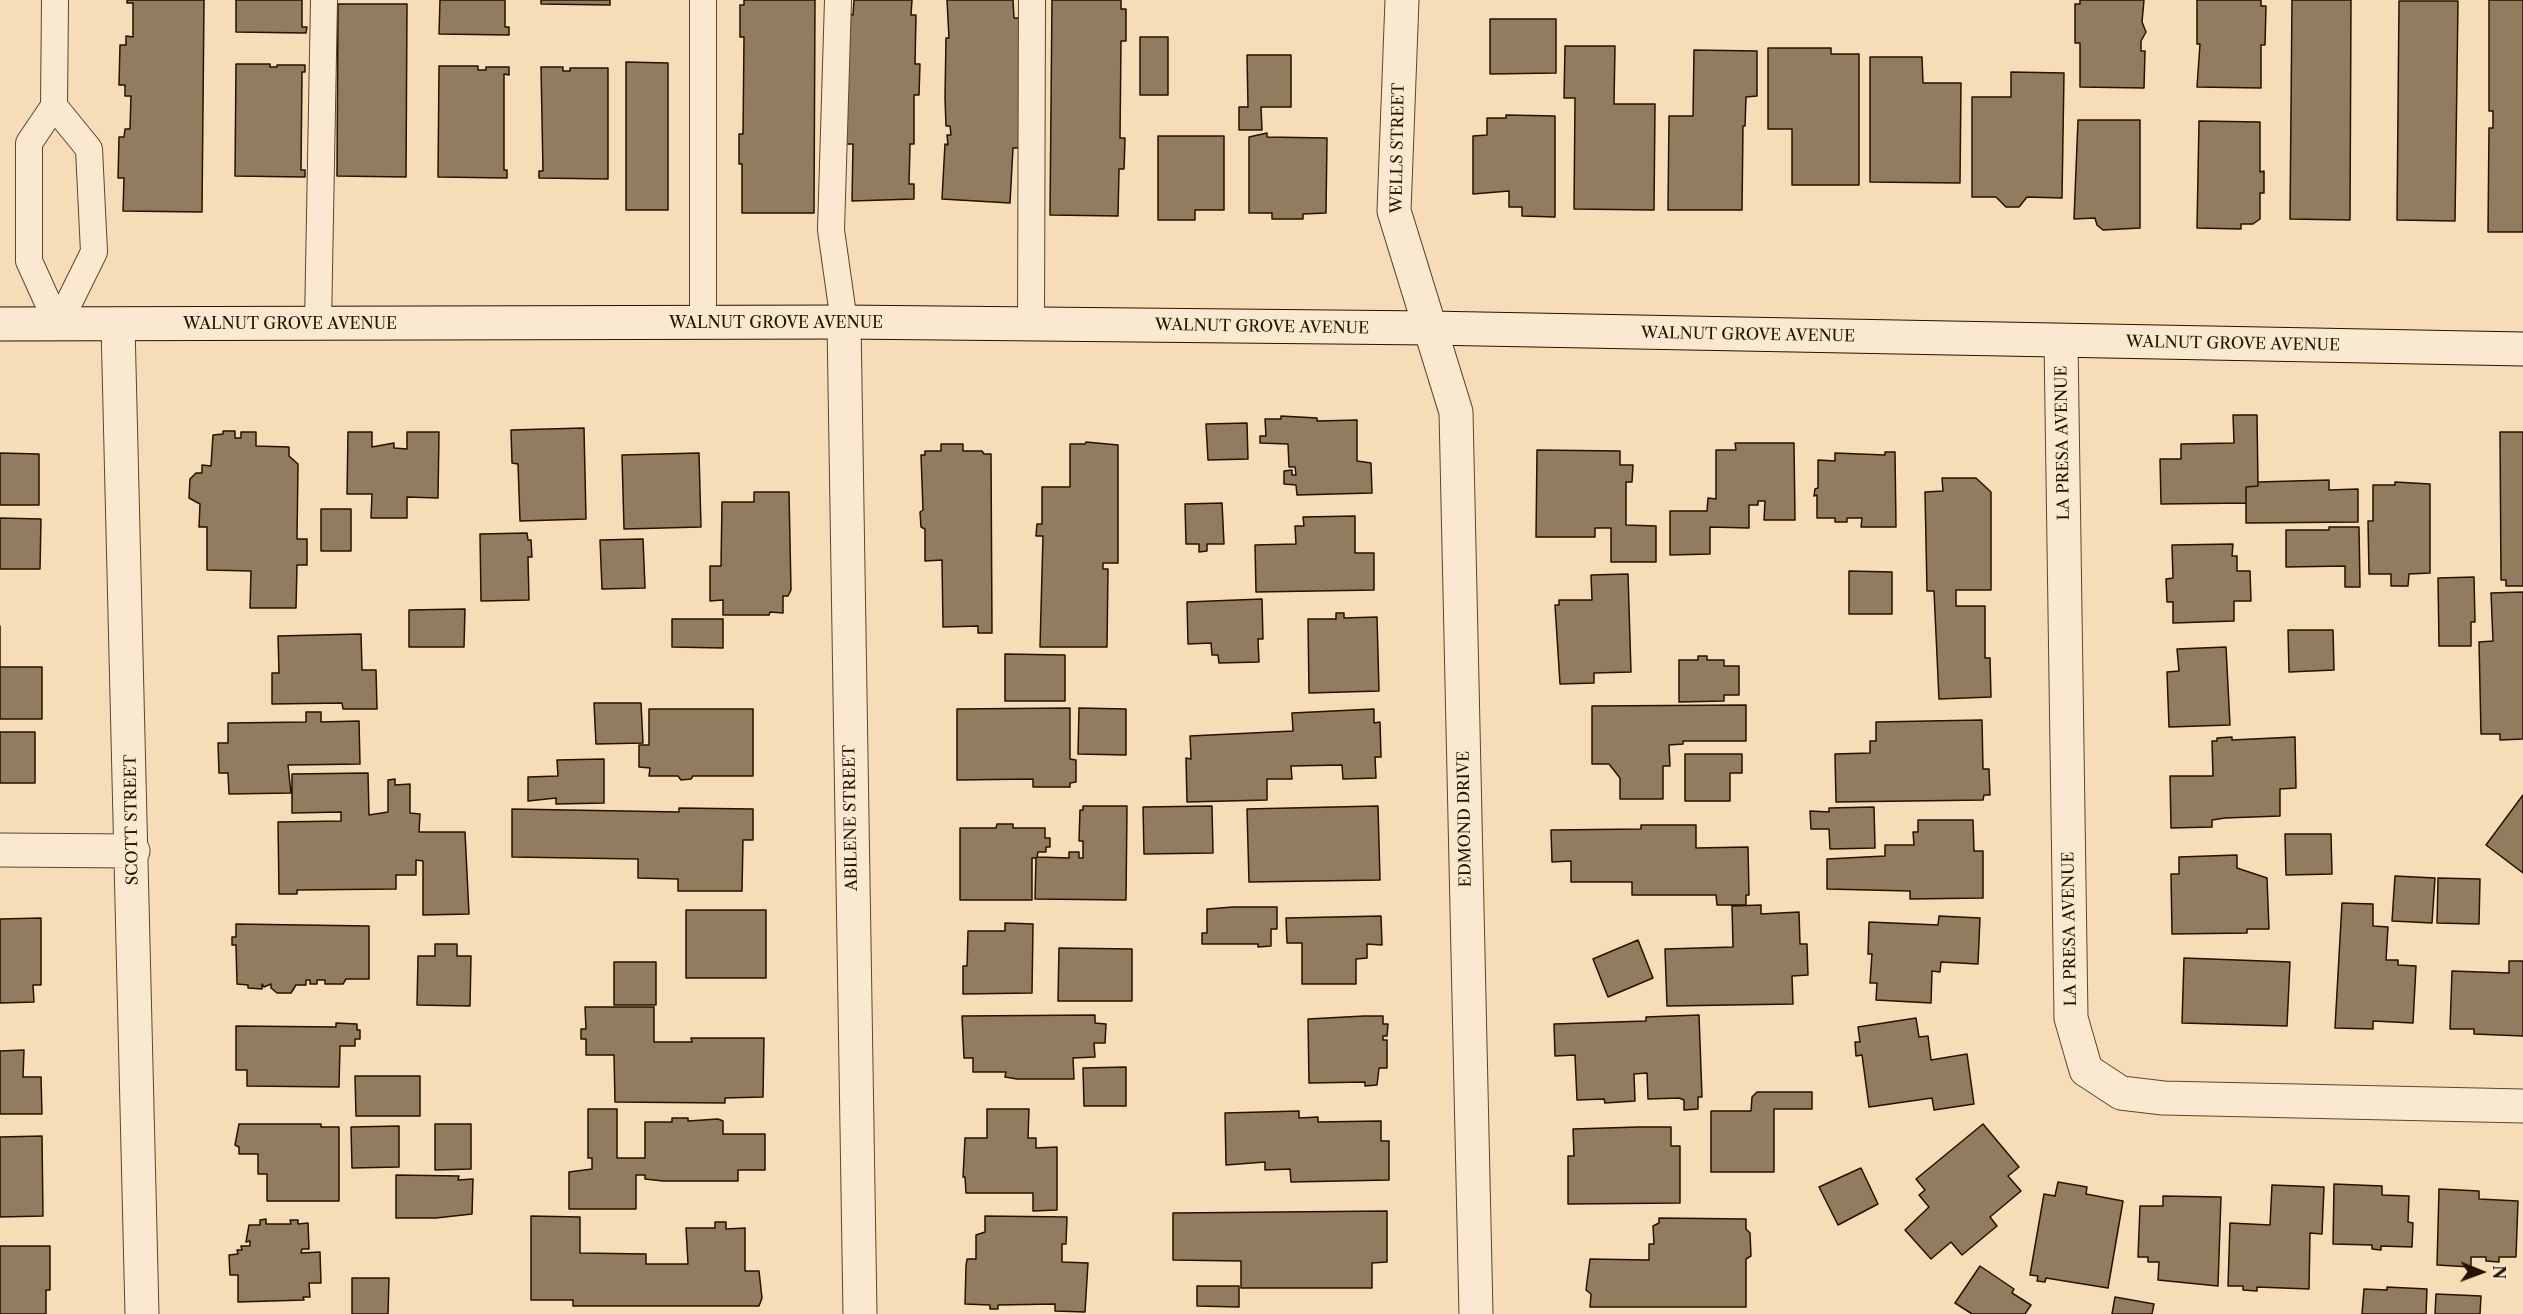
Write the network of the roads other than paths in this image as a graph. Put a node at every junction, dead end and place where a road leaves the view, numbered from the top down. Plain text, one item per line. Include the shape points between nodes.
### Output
1 (55, 0) edge
2 (324, 0) edge
3 (703, 0) edge
4 (837, 0) edge
5 (1032, 0) edge
6 (1402, 0) edge
7 (54, 106) junction
8 (844, 322) junction
9 (0, 324) edge
10 (318, 324) junction
11 (703, 324) junction
12 (58, 325) junction
13 (118, 325) junction
14 (1031, 325) junction
15 (1430, 328) junction
16 (2061, 341) junction
17 (2523, 349) edge
18 (0, 850) edge
19 (133, 851) junction
20 (2523, 1106) edge
21 (142, 1314) edge
22 (860, 1314) edge
23 (1476, 1314) edge

1 - 7 lane
2 - 10 lane
3 - 11 lane
4 - 8 lane via 831,230
5 - 14 lane
6 - 15 street, WELLS STREET via 1394,211
7 - 12 lane via 28,143 29,261
7 - 12 lane via 89,149 94,252
8 - 11 street, WALNUT GROVE AVENUE
8 - 14 street, WALNUT GROVE AVENUE
8 - 22 street, ABILENE STREET
9 - 12 street, WALNUT GROVE AVENUE
10 - 11 street, WALNUT GROVE AVENUE
10 - 13 street, WALNUT GROVE AVENUE
12 - 13 street, WALNUT GROVE AVENUE
13 - 19 street, SCOTT STREET
14 - 15 street, WALNUT GROVE AVENUE
15 - 16 street, WALNUT GROVE AVENUE
15 - 23 street, EDMOND DRIVE via 1456,412
16 - 17 street, WALNUT GROVE AVENUE
16 - 20 street, LA PRESA AVENUE via 2071,1018 2086,1070 2121,1093 2163,1098
18 - 19 street
19 - 21 street, SCOTT STREET

